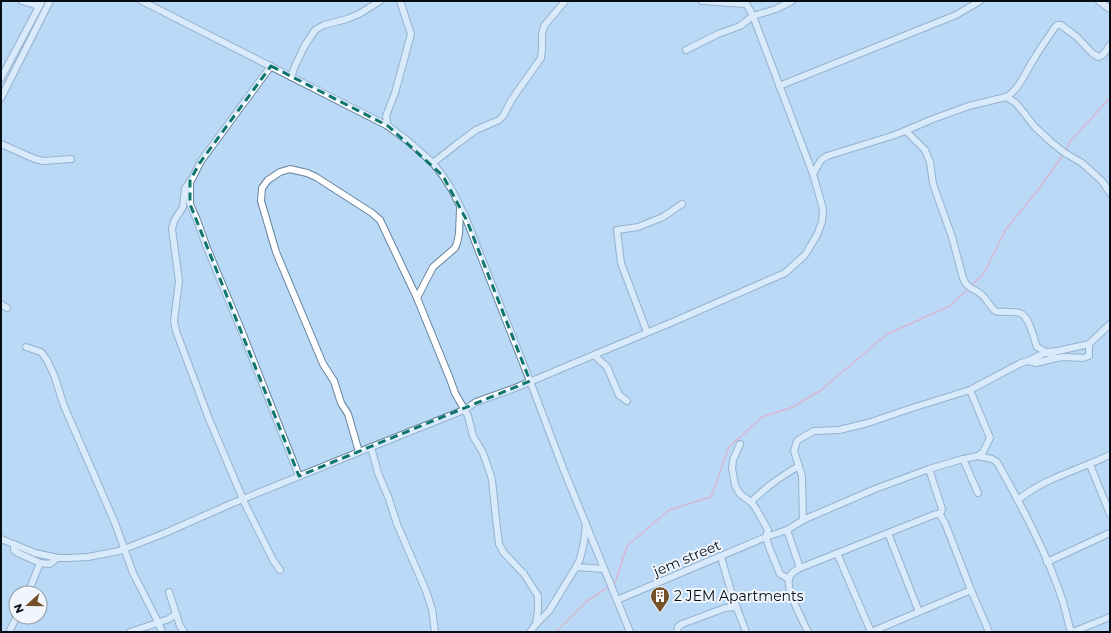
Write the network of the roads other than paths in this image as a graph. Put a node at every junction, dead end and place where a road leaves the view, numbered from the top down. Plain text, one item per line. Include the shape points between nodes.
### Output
1 (22, 1) edge
2 (41, 1) edge
3 (50, 1) edge
4 (142, 1) edge
5 (380, 1) edge
6 (400, 1) edge
7 (565, 1) edge
8 (702, 1) edge
9 (792, 1) edge
10 (980, 1) edge
11 (1099, 1) edge
12 (745, 2) edge
13 (1110, 9) edge
14 (753, 16) junction
15 (1110, 45) edge
16 (686, 50) dead end
17 (271, 66) junction
18 (291, 77) junction
19 (1, 78) edge
20 (779, 86) junction
21 (1, 98) edge
22 (1006, 98) junction
23 (388, 126) junction
24 (906, 131) junction
25 (1, 144) edge
26 (71, 159) dead end
27 (433, 163) junction
28 (813, 174) junction
29 (190, 181) junction
30 (1110, 193) edge
31 (682, 204) dead end
32 (460, 206) junction
33 (418, 298) junction
34 (1, 304) edge
35 (7, 308) dead end
36 (1110, 324) edge
37 (647, 332) junction
38 (1089, 344) junction
39 (26, 347) dead end
40 (1047, 352) junction
41 (594, 355) junction
42 (1056, 358) junction
43 (1028, 361) junction
44 (530, 381) junction
45 (970, 390) junction
46 (627, 401) dead end
47 (464, 410) junction
48 (740, 444) dead end
49 (371, 447) junction
50 (359, 452) junction
51 (1110, 455) edge
52 (978, 456) junction
53 (963, 459) junction
54 (1090, 465) junction
55 (799, 466) junction
56 (929, 469) junction
57 (300, 476) junction
58 (978, 493) dead end
59 (243, 499) junction
60 (1018, 500) junction
61 (751, 502) junction
62 (1110, 514) edge
63 (940, 515) junction
64 (803, 520) junction
65 (587, 524) junction
66 (787, 530) junction
67 (888, 533) junction
68 (1110, 533) edge
69 (766, 537) junction
70 (1, 539) edge
71 (14, 544) junction
72 (124, 549) junction
73 (837, 553) junction
74 (721, 557) junction
75 (56, 558) junction
76 (1047, 562) junction
77 (40, 563) junction
78 (576, 567) junction
79 (800, 568) junction
80 (604, 569) junction
81 (280, 570) dead end
82 (789, 579) junction
83 (31, 585) edge
84 (971, 590) junction
85 (169, 592) dead end
86 (617, 600) junction
87 (736, 607) junction
88 (919, 612) junction
89 (176, 614) junction
90 (1110, 617) edge
91 (158, 622) junction
92 (536, 624) junction
93 (130, 632) edge
94 (162, 632) edge
95 (184, 632) edge
96 (435, 632) edge
97 (530, 632) edge
98 (630, 632) edge
99 (678, 632) edge
100 (746, 632) edge
101 (808, 632) edge
102 (871, 632) edge
103 (989, 632) edge
104 (1072, 632) edge

1 - 2 street via 35,5
2 - 19 street
3 - 21 street
4 - 17 street
5 - 18 street via 359,14 315,30 304,47
6 - 23 street via 411,34 386,116
7 - 27 street via 544,26 541,58 503,116 476,130
8 - 12 street
9 - 14 street
10 - 20 street via 956,15
11 - 13 street
12 - 14 street
14 - 16 street via 740,26
14 - 20 street
15 - 22 street via 1103,55 1098,57 1061,24 1057,25 1017,88
17 - 18 street
17 - 29 street via 201,161
18 - 23 street
20 - 28 street
22 - 24 street via 969,106
22 - 30 street via 1016,103 1035,127 1052,142 1102,181
23 - 27 street
24 - 28 street via 827,156 821,160
24 - 40 street via 925,150 930,162 933,184 965,284 984,296 995,311 1018,312 1024,315 1036,347
25 - 26 street via 43,161
27 - 32 street
28 - 37 street via 823,209 822,222 805,256 786,273
29 - 57 street via 190,204 206,248
29 - 59 street via 185,188 183,206 172,226 179,281 174,325 209,419
31 - 37 street via 663,217 638,227 617,230 621,263
32 - 33 street via 457,243 433,267
32 - 44 street
33 - 47 street
33 - 50 street via 380,220 372,212 316,177 290,169 268,180 262,188 261,201 276,252 323,364 334,381 341,403 348,414
34 - 35 street
36 - 38 street
37 - 41 street
38 - 40 street
38 - 42 street via 1089,356
39 - 72 street via 41,352 47,360
40 - 42 street
40 - 43 street
41 - 44 street
41 - 46 street via 607,367 619,395
42 - 43 street via 1036,363
43 - 45 street
44 - 47 street via 476,402
44 - 65 street
45 - 52 street via 990,438 984,452
45 - 55 street via 868,423 839,430 809,432 796,441
47 - 49 street
47 - 92 street via 492,480 499,544 538,596
48 - 61 street via 733,460 734,479 740,494
49 - 50 street
49 - 96 street via 397,524 429,598
50 - 57 street
51 - 54 street
52 - 53 street, jem street
52 - 60 street via 996,462
53 - 56 street, jem street
53 - 58 street
54 - 60 street via 1050,480 1027,492
54 - 62 street
55 - 61 street
55 - 64 street via 802,476
56 - 63 street via 942,509
56 - 64 street, jem street
57 - 59 street
59 - 72 street
59 - 81 street
60 - 76 street
61 - 69 street via 768,530
63 - 67 street via 936,514
63 - 84 street
64 - 66 street, jem street
65 - 78 street
65 - 80 street
66 - 69 street, jem street
66 - 79 street
67 - 73 street
67 - 88 street
68 - 76 street
69 - 74 street, jem street
69 - 82 street via 780,574
70 - 71 street
71 - 75 street
71 - 77 street via 14,550 18,553
72 - 75 street via 88,556
72 - 91 street via 132,573
73 - 79 street
73 - 102 street
74 - 86 street, jem street
74 - 87 street
75 - 77 street via 50,564
76 - 104 street
77 - 83 street
78 - 80 street
78 - 92 street via 549,611
79 - 82 street via 792,572
80 - 86 street
82 - 101 street via 792,598
84 - 88 street
84 - 103 street
85 - 89 street
86 - 98 street
87 - 99 street via 725,608 682,624 678,627
87 - 100 street
88 - 102 street
89 - 91 street via 172,618
89 - 95 street
90 - 104 street
91 - 93 street
91 - 94 street
92 - 97 street

